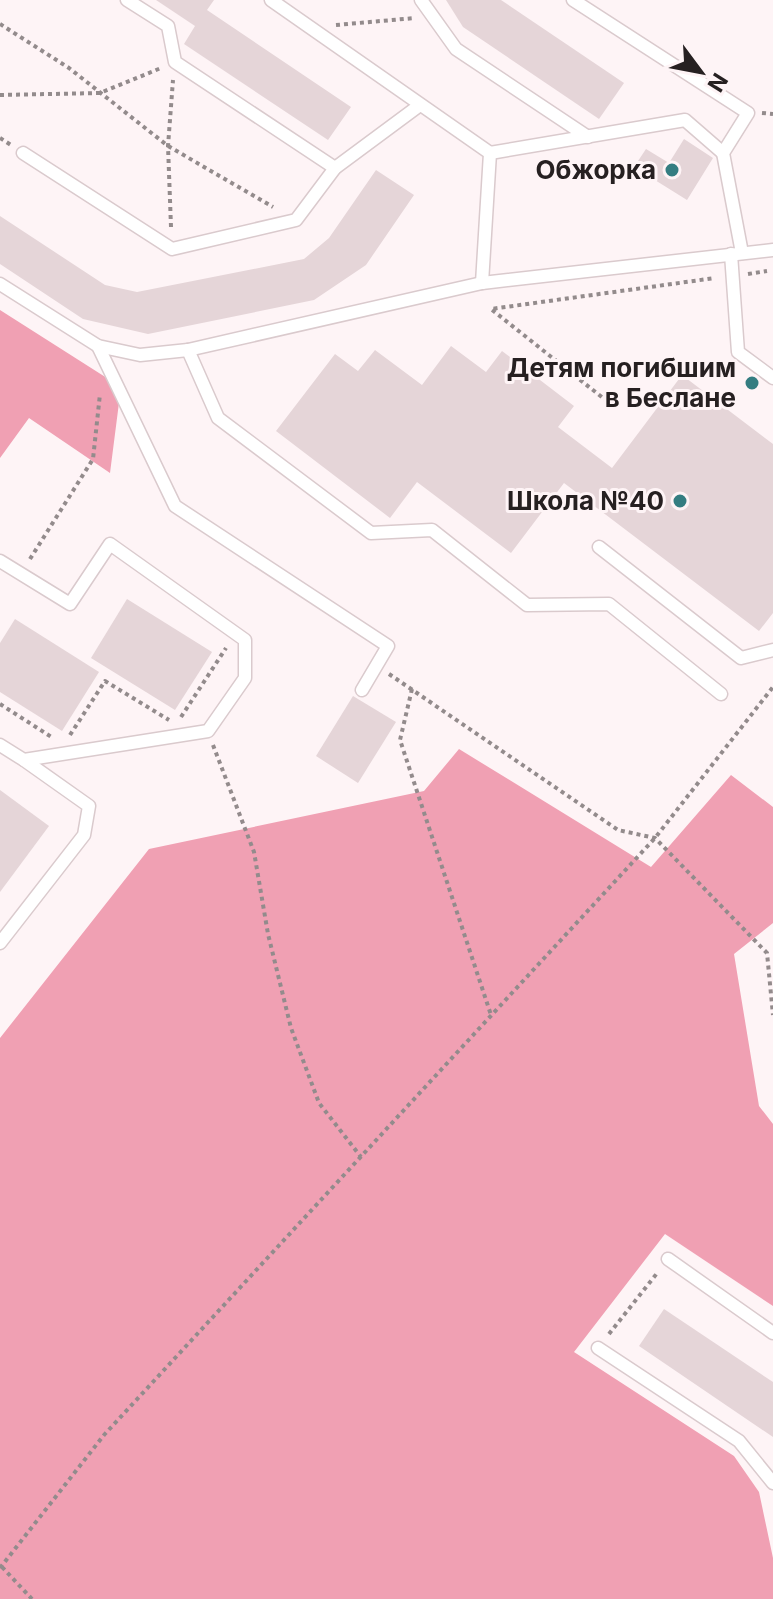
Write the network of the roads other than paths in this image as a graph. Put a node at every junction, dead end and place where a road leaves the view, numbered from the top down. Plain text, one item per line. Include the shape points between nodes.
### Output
1 (127, 0) edge
2 (271, 0) edge
3 (421, 0) edge
4 (573, 0) edge
5 (420, 105) junction
6 (588, 137) junction
7 (23, 153) dead end
8 (490, 153) junction
9 (723, 153) junction
10 (335, 168) junction
11 (773, 250) edge
12 (737, 254) junction
13 (482, 283) junction
14 (0, 284) edge
15 (98, 346) junction
16 (188, 350) junction
17 (773, 378) edge
18 (599, 547) dead end
19 (0, 561) edge
20 (773, 650) edge
21 (362, 690) dead end
22 (721, 694) dead end
23 (0, 745) edge
24 (24, 760) junction
25 (0, 943) edge
26 (668, 1259) road end
27 (773, 1333) edge
28 (598, 1348) road end
29 (773, 1483) edge

1 - 10 lane via 168,26 175,62
2 - 5 lane
3 - 6 lane via 456,49
4 - 9 lane via 748,113
5 - 8 lane
5 - 10 lane
6 - 8 lane
6 - 9 lane via 685,120
7 - 10 lane via 172,249 296,220
8 - 13 lane
9 - 12 lane
11 - 12 lane
12 - 13 lane
12 - 17 lane via 733,276 738,352
13 - 16 lane
14 - 15 lane
15 - 16 lane via 140,355
15 - 21 lane via 175,506 388,646
16 - 22 lane via 218,418 371,533 432,530 527,605 609,604
18 - 20 lane via 741,658
19 - 24 lane via 70,604 110,544 245,640 245,678 208,731
23 - 24 lane
24 - 25 lane via 89,806 84,835
26 - 27 lane
28 - 29 lane via 739,1441

